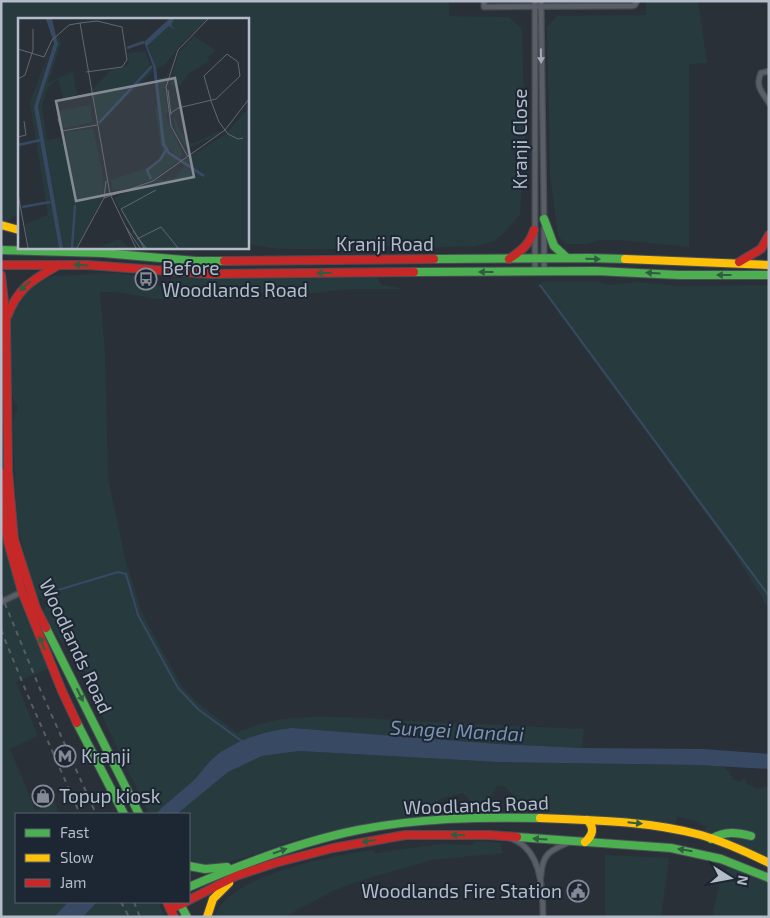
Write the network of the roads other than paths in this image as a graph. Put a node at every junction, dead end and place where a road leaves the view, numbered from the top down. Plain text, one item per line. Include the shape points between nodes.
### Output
1 (484, 1) edge
2 (535, 1) edge
3 (541, 1) edge
4 (637, 1) edge
5 (535, 7) junction
6 (541, 7) junction
7 (769, 71) edge
8 (769, 103) edge
9 (544, 219) junction
10 (1, 225) edge
11 (18, 230) edge
12 (534, 230) junction
13 (769, 235) edge
14 (85, 249) edge
15 (1, 250) edge
16 (103, 254) junction
17 (509, 258) junction
18 (535, 259) junction
19 (544, 259) junction
20 (568, 259) junction
21 (677, 261) junction
22 (737, 263) junction
23 (1, 265) edge
24 (58, 265) junction
25 (769, 265) edge
26 (544, 271) junction
27 (535, 272) junction
28 (1, 274) edge
29 (769, 274) edge
30 (679, 275) junction
31 (6, 320) junction
32 (1, 473) edge
33 (22, 592) junction
34 (1, 602) edge
35 (130, 793) junction
36 (120, 806) junction
37 (124, 813) edge
38 (139, 813) edge
39 (587, 820) junction
40 (507, 836) junction
41 (750, 836) dead end
42 (712, 839) junction
43 (573, 841) junction
44 (585, 842) junction
45 (769, 863) edge
46 (190, 866) edge
47 (234, 867) junction
48 (236, 876) junction
49 (769, 878) edge
50 (540, 880) junction
51 (190, 888) edge
52 (190, 899) edge
53 (182, 903) edge
54 (184, 903) edge
55 (171, 909) edge
56 (187, 917) edge
57 (207, 917) edge
58 (543, 917) edge

1 - 5 street via 484,7
2 - 5 street, Kranji Close
3 - 6 street, Kranji Close
4 - 6 street via 632,6
5 - 6 street
5 - 12 street, Kranji Close
6 -> 9 street, Kranji Close
7 - 8 street via 760,73 758,82
9 - 19 street, Kranji Close
9 - 20 main road via 554,248
10 - 11 main road
12 - 17 main road via 532,240 525,248
12 - 18 street, Kranji Close
13 - 22 main road via 760,251
14 - 16 main road
15 - 16 main road, Kranji Road
16 - 17 main road, Kranji Road via 210,261
17 - 18 main road, Kranji Road
18 - 19 main road, Kranji Road
18 - 27 street, Kranji Close
19 - 20 main road, Kranji Road
19 - 26 street, Kranji Close
20 -> 21 main road, Kranji Road
21 - 22 main road, Kranji Road
21 - 30 main road
22 - 25 main road, Kranji Road
23 - 24 main road, Kranji Road
27 -> 24 main road, Kranji Road via 210,274
24 -> 31 main road via 20,291
26 - 27 main road, Kranji Road
30 -> 26 main road, Kranji Road
28 - 31 main road, Woodlands Road
29 -> 30 main road, Kranji Road
31 -> 35 main road, Woodlands Road via 8,471 18,553 36,608
32 - 33 main road, Woodlands Road via 8,542
33 - 34 street
36 -> 33 main road, Woodlands Road via 62,691
35 - 36 main road via 129,806
35 - 38 main road, Woodlands Road
36 - 37 main road, Woodlands Road
39 -> 42 main road, Woodlands Road via 641,824
39 - 44 main road via 593,832
47 -> 39 main road, Woodlands Road via 332,835 416,821 489,817
43 -> 40 main road, Woodlands Road
40 -> 48 main road, Woodlands Road via 405,835 333,848
40 - 50 street via 528,850
41 - 42 main road via 729,832
42 - 45 main road, Woodlands Road
43 - 44 main road, Woodlands Road
43 - 50 street via 548,854 541,864
49 -> 44 main road, Woodlands Road via 728,860 691,851
46 - 47 main road via 205,869
47 - 51 main road, Woodlands Road
48 - 52 main road, Woodlands Road
48 - 57 main road via 213,899
50 - 58 street
53 - 55 main road, Woodlands Road
54 - 56 main road

